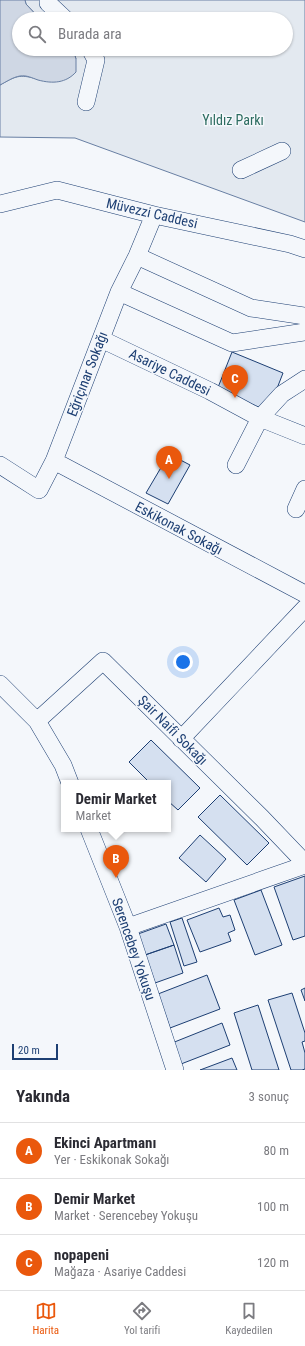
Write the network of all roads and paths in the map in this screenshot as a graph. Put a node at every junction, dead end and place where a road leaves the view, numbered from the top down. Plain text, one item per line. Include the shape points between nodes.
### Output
1 (48, 0) edge
2 (58, 12) edge
3 (94, 56) edge
4 (86, 102) dead end
5 (282, 151) dead end
6 (241, 170) dead end
7 (0, 204) edge
8 (154, 215) junction
9 (305, 248) edge
10 (137, 256) junction
11 (119, 292) junction
12 (305, 316) edge
13 (305, 332) edge
14 (101, 339) junction
15 (305, 379) edge
16 (260, 418) junction
17 (305, 436) edge
18 (54, 461) junction
19 (0, 465) edge
20 (236, 465) dead end
21 (305, 489) edge
22 (296, 509) dead end
23 (305, 594) edge
24 (305, 608) edge
25 (0, 684) edge
26 (36, 721) junction
27 (181, 739) junction
28 (69, 780) edge
29 (89, 832) edge
30 (305, 864) edge
31 (128, 927) junction
32 (175, 1070) edge

1 - 2 street
3 - 4 street via 96,60
5 - 6 street
7 - 8 street, Müvezzi Caddesi via 57,190
8 - 9 street, Müvezzi Caddesi
8 - 10 street, Eğriçınar Sokağı
10 - 11 street, Eğriçınar Sokağı
10 - 12 street via 251,308
11 - 13 street via 232,343
11 - 14 street, Eğriçınar Sokağı
14 - 16 street, Asariye Caddesi
14 - 18 street, Eğriçınar Sokağı
15 - 16 street via 282,394
16 - 17 street, Asariye Caddesi
16 - 20 street
18 - 19 street, Eğriçınar Sokağı via 39,490
18 - 23 street, Eskikonak Sokağı
21 - 22 street
24 - 27 street
25 - 26 street
26 - 27 street, Şair Naifi Sokağı via 103,661
26 - 28 street via 63,765
27 - 30 street, Şair Naifi Sokağı
29 - 31 street, Serencebey Yokuşu
30 - 31 street
31 - 32 street, Serencebey Yokuşu

